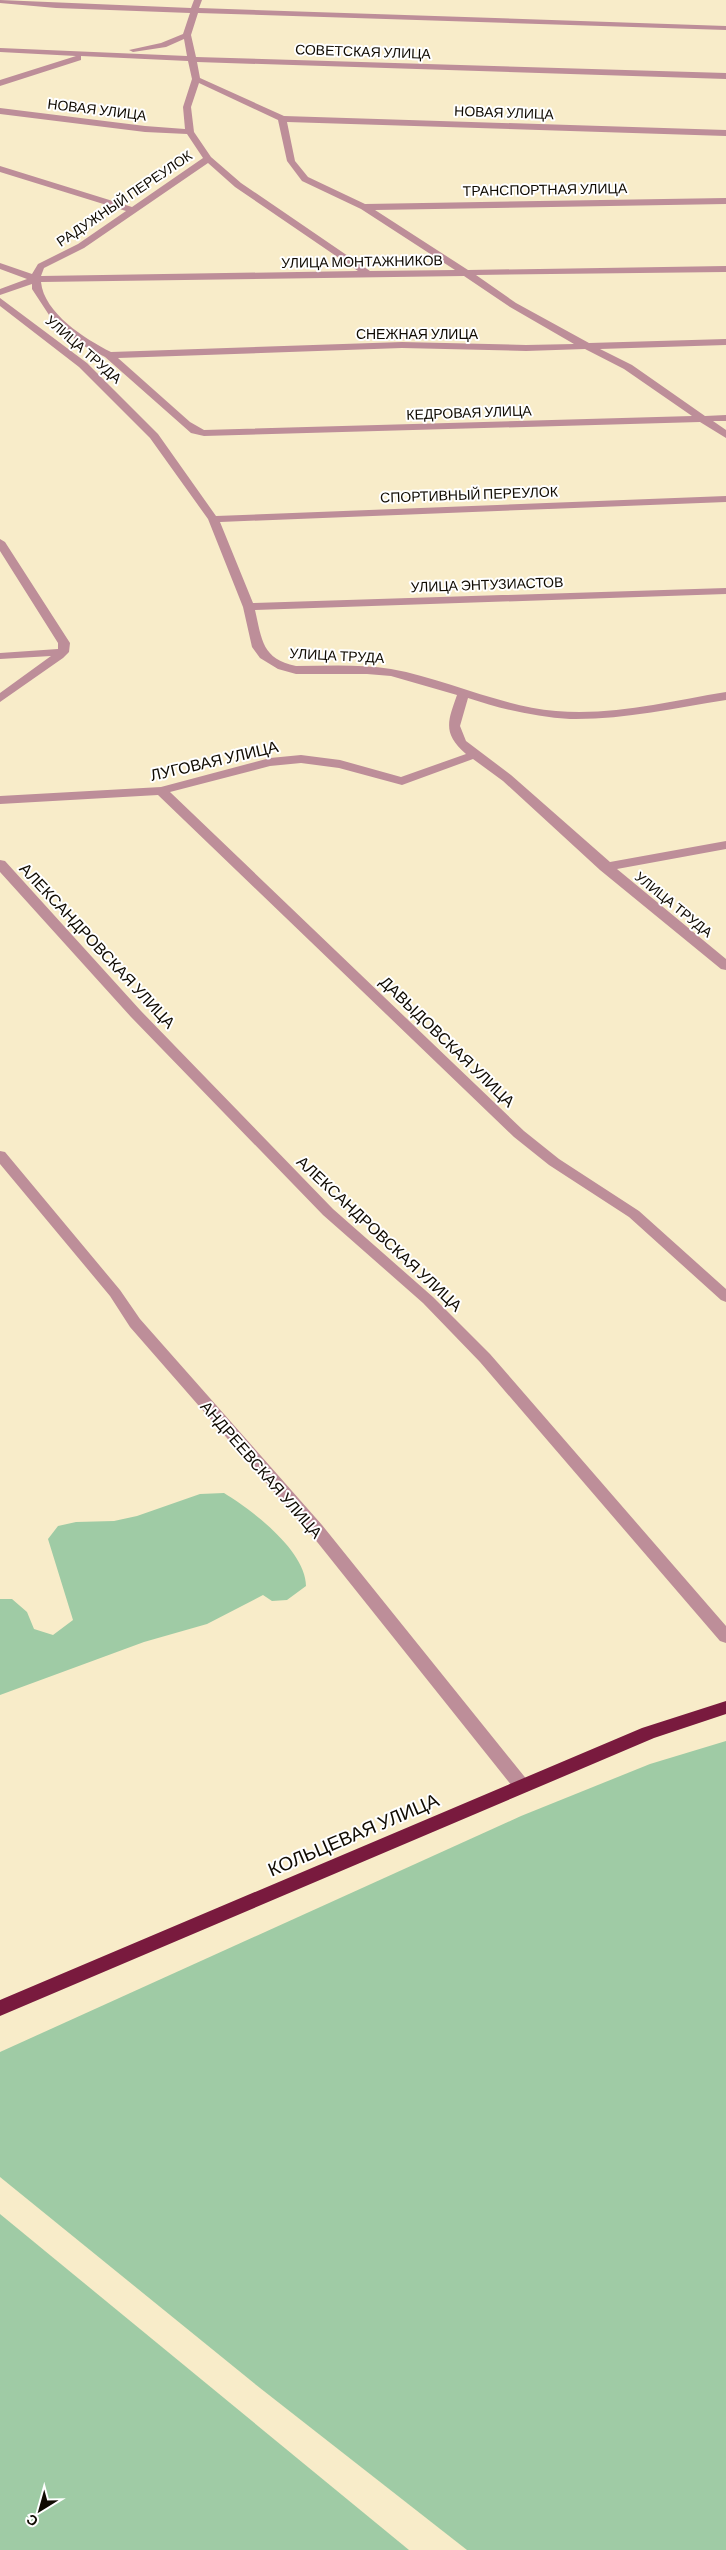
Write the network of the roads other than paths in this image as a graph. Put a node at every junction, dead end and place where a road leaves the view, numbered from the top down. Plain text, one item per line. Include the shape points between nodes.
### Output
1 (198, 0) edge
2 (0, 1) edge
3 (194, 10) junction
4 (726, 28) edge
5 (186, 35) junction
6 (0, 50) edge
7 (94, 55) junction
8 (193, 59) junction
9 (726, 76) edge
10 (196, 79) junction
11 (0, 83) edge
12 (0, 111) edge
13 (282, 119) junction
14 (190, 132) junction
15 (726, 133) edge
16 (208, 159) junction
17 (0, 169) edge
18 (726, 201) edge
19 (364, 207) junction
20 (132, 210) junction
21 (0, 266) edge
22 (726, 269) edge
23 (468, 273) junction
24 (368, 274) junction
25 (36, 279) junction
26 (0, 292) edge
27 (0, 301) edge
28 (726, 342) edge
29 (584, 345) junction
30 (109, 356) junction
31 (726, 418) edge
32 (704, 419) junction
33 (214, 433) joint
34 (726, 435) edge
35 (726, 499) edge
36 (213, 519) junction
37 (0, 542) edge
38 (5, 557) edge
39 (726, 591) edge
40 (249, 607) junction
41 (63, 652) junction
42 (0, 656) edge
43 (464, 694) junction
44 (726, 696) edge
45 (0, 698) edge
46 (476, 754) junction
47 (161, 791) junction
48 (0, 800) edge
49 (726, 845) edge
50 (0, 864) edge
51 (605, 867) junction
52 (726, 966) edge
53 (0, 1155) edge
54 (726, 1297) edge
55 (726, 1637) edge
56 (726, 1707) edge
57 (522, 1786) junction
58 (0, 2008) edge

1 - 3 street
2 - 3 street
3 - 4 street
3 - 5 street
5 - 7 street via 163,44
5 - 8 street
6 - 7 street, СОВЕТСКАЯ УЛИЦА
7 - 8 street, СОВЕТСКАЯ УЛИЦА
7 - 11 street
8 - 9 street, СОВЕТСКАЯ УЛИЦА
8 - 10 street
10 - 13 street
10 - 14 street via 188,107
12 - 14 street, НОВАЯ УЛИЦА
13 - 15 street, НОВАЯ УЛИЦА
13 - 19 street via 296,171 317,186
14 - 16 street
16 - 20 street, РАДУЖНЫЙ ПЕРЕУЛОК
16 - 24 street via 238,185
17 - 20 street
18 - 19 street, ТРАНСПОРТНАЯ УЛИЦА
19 - 23 street
20 - 25 street, РАДУЖНЫЙ ПЕРЕУЛОК via 82,246 41,266
21 - 25 street
22 - 23 street, УЛИЦА МОНТАЖНИКОВ
23 - 24 street, УЛИЦА МОНТАЖНИКОВ
23 - 29 street via 513,305
24 - 25 street, УЛИЦА МОНТАЖНИКОВ
25 - 26 street, УЛИЦА МОНТАЖНИКОВ
25 - 30 street, УЛИЦА ТРУДА via 37,289 54,316 83,342
27 - 36 street, УЛИЦА ТРУДА via 76,359 115,395 154,436
28 - 29 street, СНЕЖНАЯ УЛИЦА
29 - 30 street, СНЕЖНАЯ УЛИЦА via 526,348 402,345
29 - 32 street via 628,367
30 - 33 street, УЛИЦА ТРУДА via 195,430
31 - 32 street, КЕДРОВАЯ УЛИЦА
32 - 33 street, КЕДРОВАЯ УЛИЦА
32 - 34 street
35 - 36 street, СПОРТИВНЫЙ ПЕРЕУЛОК
36 - 40 street, УЛИЦА ТРУДА
37 - 38 street
38 - 41 street via 58,629 64,643
39 - 40 street, УЛИЦА ЭНТУЗИАСТОВ
40 - 43 street, УЛИЦА ТРУДА via 258,646 264,656 282,667 314,672 367,670 392,673
41 - 42 street
41 - 45 street
43 - 44 street via 514,707 569,715
43 - 46 street, УЛИЦА ТРУДА via 454,729
46 - 47 street, ЛУГОВАЯ УЛИЦА via 402,782 340,764 301,759 270,762
46 - 51 street, УЛИЦА ТРУДА via 505,776
47 - 48 street, ЛУГОВАЯ УЛИЦА
47 - 54 street, ДАВЫДОВСКАЯ УЛИЦА via 519,1134 554,1162 634,1214
49 - 51 street
50 - 55 street, АЛЕКСАНДРОВСКАЯ УЛИЦА via 136,1014 328,1212 428,1300 484,1358
51 - 52 street, УЛИЦА ТРУДА
53 - 57 street, АНДРЕЕВСКАЯ УЛИЦА via 115,1293 135,1323 316,1529
56 - 57 highway, КОЛЬЦЕВАЯ УЛИЦА via 648,1733
57 - 58 highway, КОЛЬЦЕВАЯ УЛИЦА

